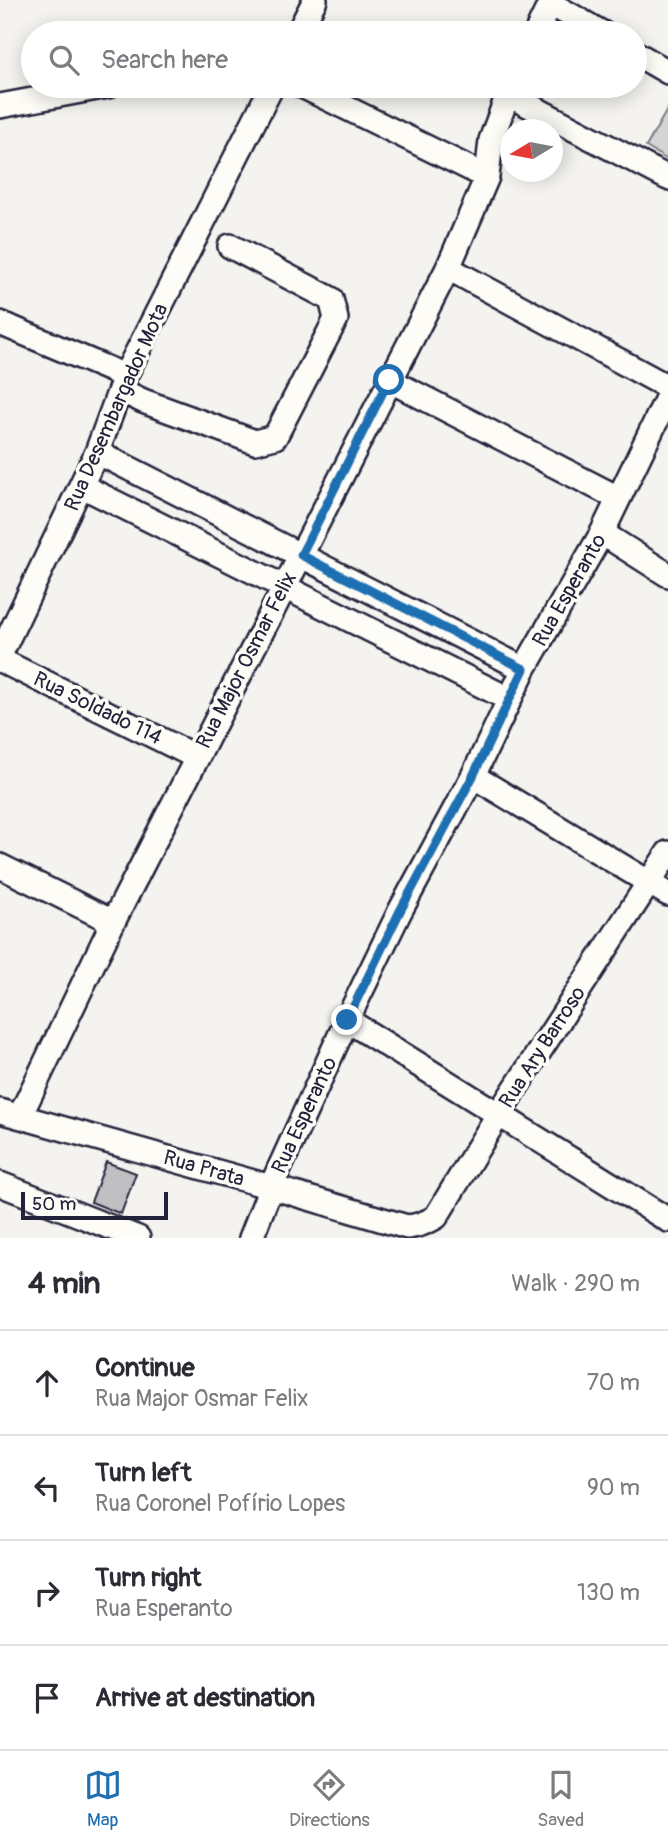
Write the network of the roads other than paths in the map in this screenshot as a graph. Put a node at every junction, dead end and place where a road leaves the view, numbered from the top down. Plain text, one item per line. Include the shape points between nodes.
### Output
1 (315, 0) edge
2 (552, 2) edge
3 (305, 21) edge
4 (542, 21) edge
5 (582, 21) edge
6 (647, 59) edge
7 (668, 72) edge
8 (43, 98) edge
9 (266, 98) edge
10 (326, 98) edge
11 (506, 98) edge
12 (523, 98) edge
13 (0, 106) edge
14 (487, 177) junction
15 (668, 178) edge
16 (230, 246) dead end
17 (448, 268) junction
18 (0, 323) edge
19 (389, 380) junction
20 (122, 383) junction
21 (668, 387) edge
22 (668, 396) edge
23 (97, 452) junction
24 (82, 486) junction
25 (618, 498) junction
26 (602, 533) junction
27 (301, 555) junction
28 (668, 575) edge
29 (285, 586) junction
30 (0, 658) edge
31 (524, 669) junction
32 (509, 699) junction
33 (196, 757) junction
34 (473, 776) junction
35 (668, 853) edge
36 (0, 866) edge
37 (659, 889) edge
38 (113, 922) junction
39 (347, 1020) junction
40 (10, 1113) edge
41 (498, 1115) junction
42 (0, 1184) edge
43 (271, 1187) junction
44 (668, 1220) edge
45 (407, 1227) joint
46 (138, 1238) edge
47 (251, 1238) edge

1 - 3 street
2 - 4 street
2 - 5 street
6 - 7 street
8 - 13 street
9 - 20 street, Rua Desembargador Mota
10 - 14 street
11 - 14 street, Rua Major Osmar Felix via 491,139
12 - 15 street
14 - 17 street, Rua Major Osmar Felix
16 - 20 street via 331,299 336,319 275,436 255,442 143,401
17 - 19 street, Rua Major Osmar Felix
17 - 21 street
18 - 20 street
19 - 25 street
19 - 27 street, Rua Major Osmar Felix
20 - 23 street, Rua Desembargador Mota
22 - 25 street, Rua Esperanto
23 - 24 street, Rua Desembargador Mota
23 - 27 street
24 - 29 street
24 - 30 street, Rua Desembargador Mota
25 - 26 street, Rua Esperanto
26 - 28 street
26 - 31 street, Rua Esperanto
27 - 29 street, Rua Major Osmar Felix
27 - 31 street
29 - 32 street
29 - 33 street, Rua Major Osmar Felix
30 - 33 street, Rua Soldado 114
31 - 32 street, Rua Esperanto
32 - 34 street, Rua Esperanto
33 - 38 street, Rua Major Osmar Felix
34 - 37 street
34 - 39 street, Rua Esperanto
35 - 37 street, Rua Ary Barroso
36 - 38 street
37 - 41 street, Rua Ary Barroso
38 - 40 street, Rua Major Osmar Felix
39 - 41 street
39 - 43 street, Rua Esperanto
40 - 43 street, Rua Prata
41 - 44 street
41 - 45 street, Rua Ary Barroso via 436,1217
42 - 46 street
43 - 45 street, Rua Prata
43 - 47 street, Rua Esperanto

